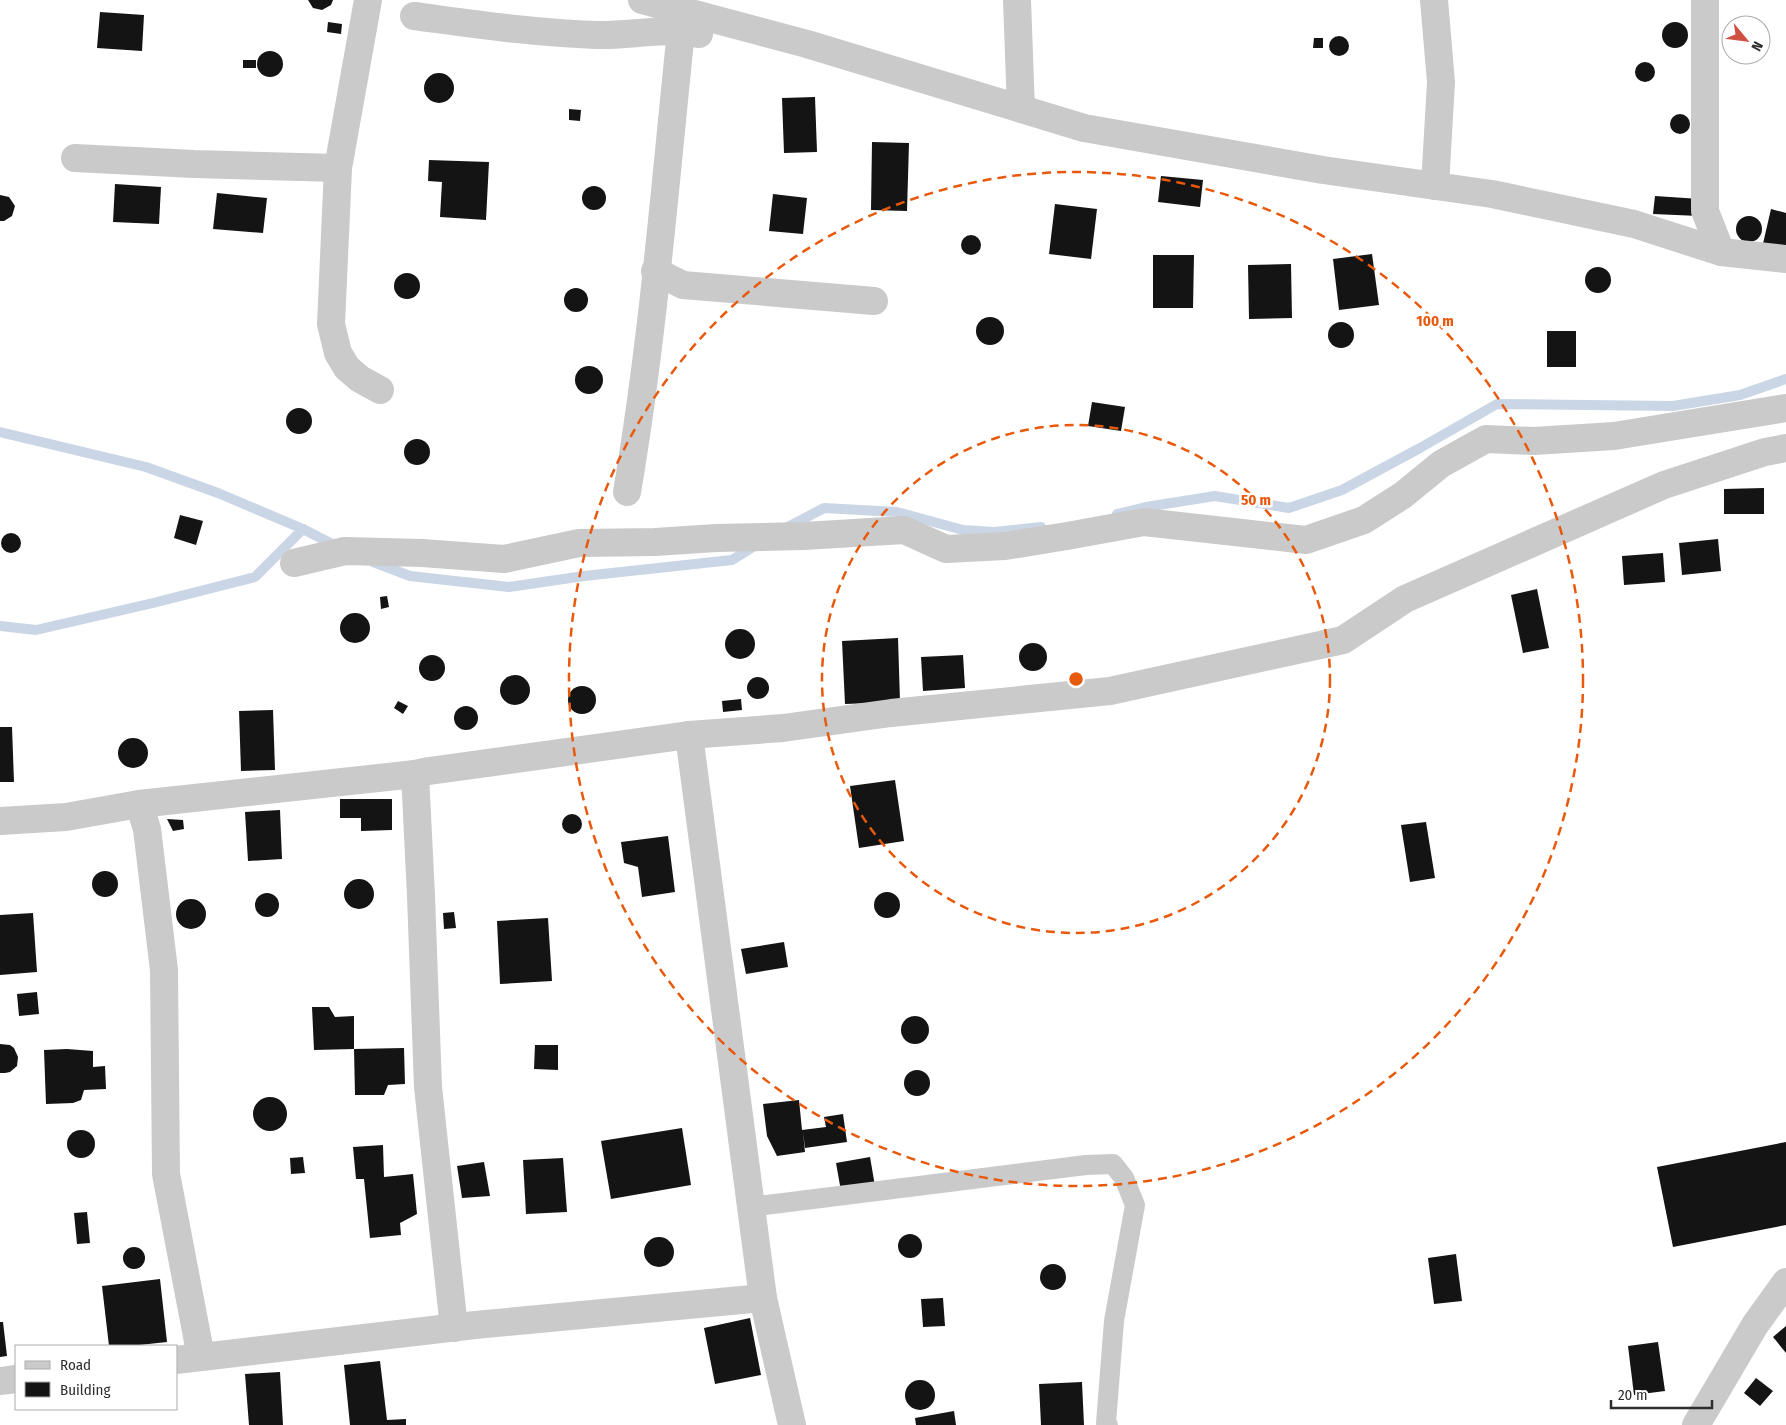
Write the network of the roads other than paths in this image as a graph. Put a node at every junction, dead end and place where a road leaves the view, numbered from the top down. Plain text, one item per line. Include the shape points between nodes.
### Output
1 (368, 0) edge
2 (642, 0) edge
3 (1017, 0) edge
4 (1434, 0) edge
5 (1705, 0) edge
6 (414, 16) dead end
7 (681, 31) junction
8 (807, 44) junction
9 (1021, 109) junction
10 (75, 158) dead end
11 (338, 168) junction
12 (1435, 186) junction
13 (1721, 252) junction
14 (1786, 259) edge
15 (655, 271) junction
16 (874, 301) dead end
17 (380, 390) dead end
18 (1786, 408) edge
19 (1786, 448) edge
20 (626, 492) dead end
21 (294, 563) dead end
22 (689, 735) junction
23 (415, 774) junction
24 (139, 804) junction
25 (0, 822) edge
26 (750, 1207) junction
27 (1786, 1282) edge
28 (764, 1298) junction
29 (454, 1328) junction
30 (189, 1359) edge
31 (15, 1379) edge
32 (0, 1380) edge
33 (792, 1425) edge
34 (1108, 1425) edge
35 (1696, 1425) edge

1 - 11 street
2 - 8 street
3 - 9 street
4 - 12 street via 1441,82
5 - 13 street via 1705,211
6 - 7 street via 515,30 588,34
7 - 8 street via 714,38
7 - 15 street
8 - 9 street
9 - 12 street via 1084,128
10 - 11 street
11 - 17 street via 331,324 338,353 347,368
12 - 13 street via 1492,194 1634,224
13 - 14 street
15 - 16 street via 683,286
15 - 20 street via 640,412
18 - 21 street via 1614,436 1486,440 1440,464 1403,495 1364,520 1306,540 1144,522 1005,546 946,549 904,530 579,543 504,559 345,551
19 - 22 street via 1655,489 1405,599 1343,640 1110,692 891,713 783,728
22 - 23 street
22 - 26 street
23 - 24 street
23 - 29 street via 428,1087
24 - 25 street via 66,817
24 - 30 street via 147,829 164,970 166,1174
26 - 28 street
26 - 34 lane via 1113,1164 1124,1178 1135,1205 1114,1322
27 - 35 street via 1755,1325
28 - 29 street
28 - 33 street
29 - 30 street
31 - 32 street

